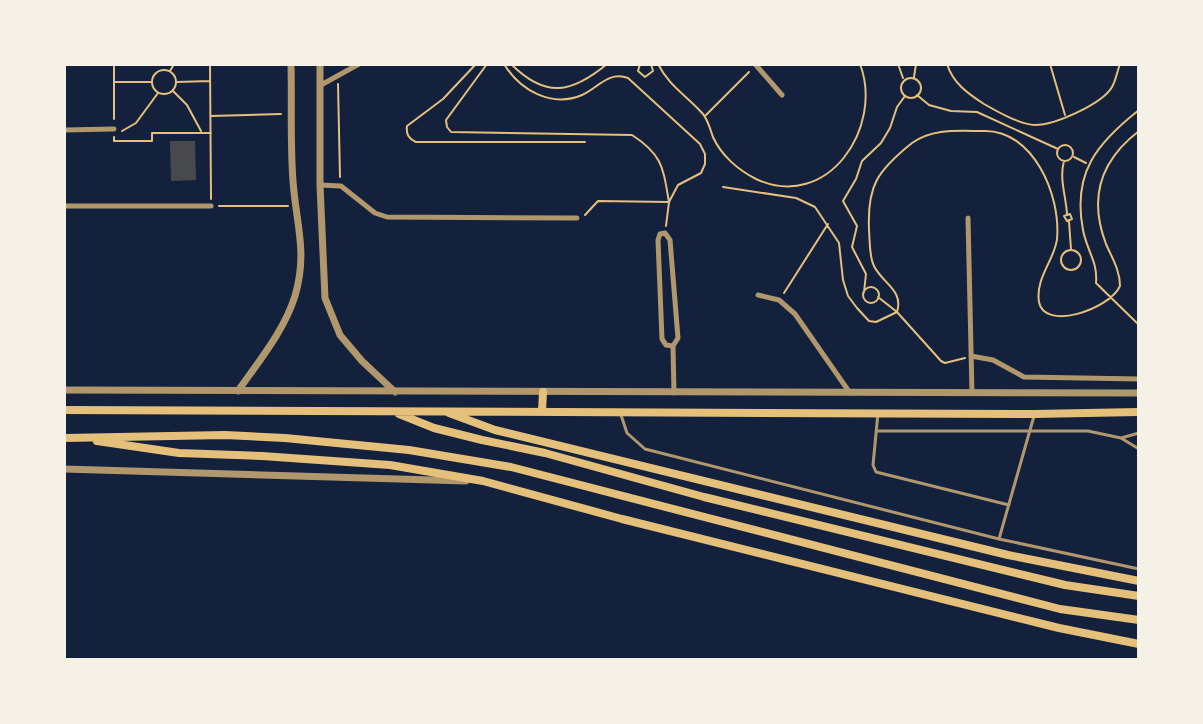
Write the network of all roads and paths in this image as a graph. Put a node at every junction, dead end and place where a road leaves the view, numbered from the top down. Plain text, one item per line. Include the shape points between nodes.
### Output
1 (114, 64) edge
2 (155, 64) edge
3 (174, 64) edge
4 (210, 64) edge
5 (291, 64) edge
6 (320, 64) edge
7 (359, 64) edge
8 (476, 64) edge
9 (487, 64) edge
10 (504, 64) edge
11 (511, 64) edge
12 (607, 64) edge
13 (640, 64) edge
14 (651, 64) edge
15 (658, 64) edge
16 (755, 64) edge
17 (860, 64) edge
18 (898, 64) edge
19 (916, 64) edge
20 (947, 64) edge
21 (1050, 64) edge
22 (1120, 64) edge
23 (159, 71) junction
24 (170, 72) junction
25 (337, 78) junction
26 (914, 78) junction
27 (904, 80) junction
28 (210, 81) junction
29 (114, 82) junction
30 (152, 82) junction
31 (175, 82) junction
32 (321, 85) junction
33 (172, 90) junction
34 (159, 92) junction
35 (782, 95) dead end
36 (917, 95) junction
37 (905, 96) junction
38 (1139, 110) edge
39 (292, 114) junction
40 (210, 116) junction
41 (705, 116) junction
42 (1066, 116) junction
43 (114, 129) joint
44 (64, 130) edge
45 (201, 133) junction
46 (211, 133) junction
47 (585, 142) dead end
48 (1058, 149) junction
49 (1073, 156) junction
50 (1064, 161) junction
51 (1088, 164) junction
52 (320, 185) junction
53 (346, 188) junction
54 (669, 202) junction
55 (64, 206) edge
56 (211, 206) junction
57 (295, 206) junction
58 (577, 218) joint
59 (968, 218) dead end
60 (828, 224) dead end
61 (665, 233) junction
62 (1071, 251) junction
63 (302, 256) junction
64 (322, 256) junction
65 (864, 292) junction
66 (758, 295) dead end
67 (878, 297) junction
68 (863, 298) junction
69 (779, 300) junction
70 (857, 308) dead end
71 (1139, 325) edge
72 (673, 346) junction
73 (971, 356) junction
74 (1139, 379) edge
75 (65, 389) edge
76 (238, 391) junction
77 (395, 392) junction
78 (543, 392) junction
79 (674, 393) junction
80 (850, 393) junction
81 (1139, 393) edge
82 (972, 394) junction
83 (64, 410) edge
84 (391, 412) junction
85 (446, 412) junction
86 (542, 412) junction
87 (621, 412) junction
88 (1139, 412) edge
89 (878, 413) junction
90 (1034, 414) junction
91 (876, 431) junction
92 (1029, 431) junction
93 (1139, 433) edge
94 (68, 438) edge
95 (1121, 438) junction
96 (1139, 449) edge
97 (64, 469) edge
98 (483, 481) junction
99 (1009, 505) junction
100 (999, 539) junction
101 (1139, 569) edge
102 (1139, 581) edge
103 (1139, 596) edge
104 (1139, 620) edge
105 (1139, 644) edge

1 - 29 path
2 - 23 path
3 - 24 path
4 - 28 path
5 - 39 street
6 - 32 street
7 - 25 street
8 - 47 path via 407,126 410,139
9 - 54 path via 446,120 451,132 632,135 663,165
10 - 54 path via 518,82 547,98 579,96 606,78 628,78 705,154 701,173 678,185
11 - 12 path via 532,81 570,89
13 - 14 path via 638,71 645,77 653,71
15 - 41 path via 671,86
16 - 35 street
16 - 41 path
17 - 41 path via 866,78 866,107 851,151 816,180 786,186 755,178 721,152
18 - 27 path
19 - 26 path
20 - 42 path via 956,83 995,110 1031,125
21 - 42 path
22 - 42 path via 1111,89 1098,102
23 - 24 path
23 - 30 path
24 - 31 path
25 - 32 street
25 - 53 path via 339,176
26 - 27 path
26 - 36 path via 920,84
27 - 37 path
28 - 31 path
28 - 40 path
29 - 30 path
29 - 43 path
30 - 34 path
31 - 33 path
32 - 52 street
33 - 34 path
33 - 45 path via 187,105
34 - 45 path via 136,123 114,134 114,141 152,141 152,133
36 - 37 path
36 - 48 path via 929,105 977,112
37 - 65 path via 843,201 857,226 852,247 866,274
38 - 51 path via 1113,131
39 - 40 path
39 - 57 street
40 - 46 path
43 - 44 street
45 - 46 path
46 - 56 path
48 - 49 path via 1070,146
48 - 50 path
49 - 50 path
49 - 51 path
50 - 62 path via 1061,177 1067,214 1072,217
51 - 71 path via 1080,197 1096,283
52 - 53 street
52 - 64 street
53 - 58 street via 387,217
54 - 58 path via 598,201
54 - 61 path
55 - 56 street
56 - 57 path
57 - 63 street
59 - 73 street
60 - 69 path
61 - 72 street via 670,240 678,338
61 - 72 street via 658,240 662,339
62 - 62 path via 1060,263 1074,271 1081,258
63 - 64 street
63 - 76 street via 287,315
64 - 77 street via 325,298 340,335
65 - 67 path via 872,288
65 - 68 path
66 - 69 street
67 - 68 path via 869,303
67 - 73 path via 941,361
68 - 70 path
69 - 80 street
72 - 79 street
73 - 74 street via 993,360 1024,377
73 - 82 street
75 - 76 street
76 - 77 street
77 - 78 street
78 - 79 street
78 - 86 main road
79 - 80 street
80 - 82 street
81 - 82 street
83 - 84 main road
84 - 85 main road
84 - 103 main road via 434,428 704,497 1065,585
85 - 86 main road
85 - 102 main road via 495,430 1008,555
86 - 87 main road
87 - 89 main road
87 - 100 lane via 627,433 645,449
88 - 90 main road
89 - 90 main road
89 - 91 lane
90 - 92 lane
91 - 92 lane
91 - 99 lane via 873,465 879,473
92 - 95 lane via 1088,431
92 - 99 lane
93 - 95 lane
94 - 98 main road via 179,453 390,465
94 - 104 main road via 285,438 511,467 1060,609
95 - 96 lane
97 - 98 street
98 - 105 main road
99 - 100 lane
100 - 101 lane

